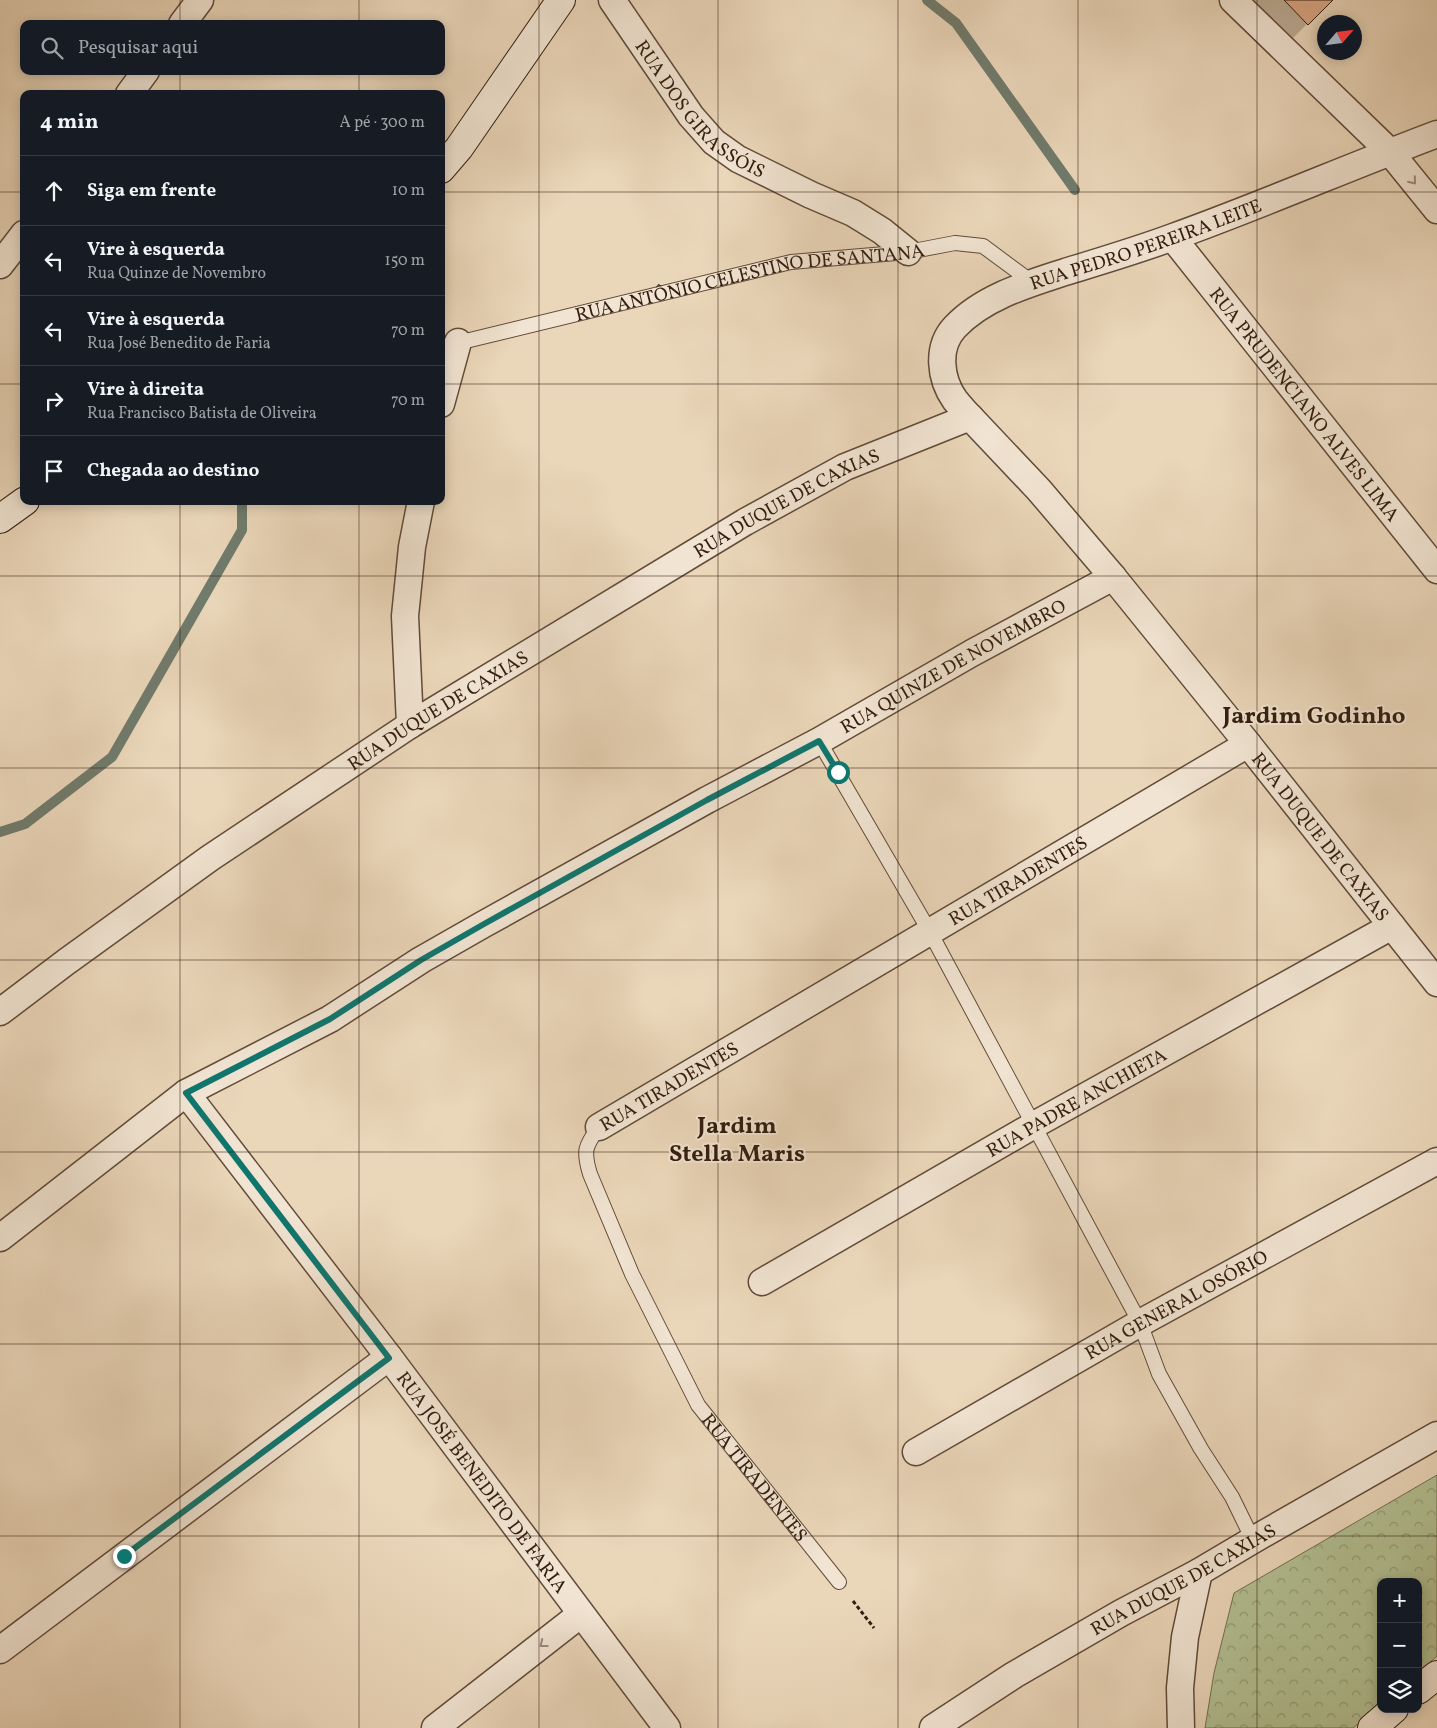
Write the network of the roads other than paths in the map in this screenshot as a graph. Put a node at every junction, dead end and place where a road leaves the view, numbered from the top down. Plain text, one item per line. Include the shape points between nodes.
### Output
1 (200, 0) edge
2 (561, 0) edge
3 (612, 0) edge
4 (1232, 0) edge
5 (185, 20) edge
6 (143, 75) edge
7 (132, 90) edge
8 (1437, 134) edge
9 (1390, 152) junction
10 (445, 164) edge
11 (1437, 210) edge
12 (1172, 238) junction
13 (20, 239) edge
14 (908, 252) junction
15 (0, 265) edge
16 (1033, 283) junction
17 (450, 344) edge
18 (445, 377) edge
19 (970, 417) junction
20 (20, 505) edge
21 (420, 505) edge
22 (0, 519) edge
23 (1437, 570) edge
24 (1113, 577) junction
25 (410, 725) junction
26 (819, 741) junction
27 (1248, 744) junction
28 (1392, 926) junction
29 (930, 932) junction
30 (1437, 984) edge
31 (0, 1012) edge
32 (186, 1093) junction
33 (1034, 1125) junction
34 (599, 1127) joint
35 (1437, 1161) edge
36 (0, 1238) edge
37 (762, 1282) dead end
38 (1140, 1323) junction
39 (389, 1358) junction
40 (1437, 1435) edge
41 (916, 1452) dead end
42 (1253, 1540) junction
43 (1199, 1572) junction
44 (839, 1582) road end
45 (581, 1614) junction
46 (0, 1650) edge
47 (1437, 1674) edge
48 (1422, 1687) edge
49 (1389, 1713) edge
50 (435, 1728) edge
51 (667, 1728) edge
52 (933, 1728) edge
53 (1181, 1728) edge
54 (1372, 1728) edge

1 - 5 street
2 - 10 street
3 - 14 street, RUA DOS GIRASSÓIS via 691,116 714,142 738,159 853,213
4 - 9 street
6 - 7 street
8 - 9 street, RUA PEDRO PEREIRA LEITE
9 -> 11 street
9 - 12 street, RUA PEDRO PEREIRA LEITE
12 - 16 street, RUA PEDRO PEREIRA LEITE
12 - 23 street, RUA PRUDENCIANO ALVES LIMA
13 - 15 street
14 - 16 lane, RUA ANTÔNIO CELESTINO DE SANTANA via 955,243 983,246
14 - 17 lane, RUA ANTÔNIO CELESTINO DE SANTANA via 792,262
16 - 19 street, RUA PEDRO PEREIRA LEITE via 974,311 954,328 944,344 942,364 946,383 954,399
17 - 18 street, RUA ANTÔNIO CELESTINO DE SANTANA
19 - 24 street, RUA DUQUE DE CAXIAS via 1039,490
19 - 25 street, RUA DUQUE DE CAXIAS via 845,467 729,532
20 - 22 street
21 - 25 street via 405,616
24 - 26 street, RUA QUINZE DE NOVEMBRO
24 - 27 street, RUA DUQUE DE CAXIAS
25 - 31 street, RUA DUQUE DE CAXIAS via 210,858
26 - 29 lane
26 - 32 street, RUA QUINZE DE NOVEMBRO via 484,924 330,1019
27 - 28 street, RUA DUQUE DE CAXIAS
27 - 29 street, RUA TIRADENTES
28 - 30 street, RUA DUQUE DE CAXIAS
28 - 33 street, RUA PADRE ANCHIETA
29 - 33 lane
29 - 34 street, RUA TIRADENTES
32 - 36 street, RUA QUINZE DE NOVEMBRO
32 - 39 street, RUA JOSÉ BENEDITO DE FARIA
33 - 37 street, RUA PADRE ANCHIETA
33 - 38 lane
34 - 44 lane, RUA TIRADENTES via 589,1141 585,1156 590,1174 632,1274 698,1404
35 - 38 street, RUA GENERAL OSÓRIO
38 - 41 street, RUA GENERAL OSÓRIO
38 - 42 lane via 1159,1374 1201,1450 1232,1497
39 - 45 street, RUA JOSÉ BENEDITO DE FARIA
39 - 46 street
40 - 42 street, RUA DUQUE DE CAXIAS
42 - 43 street, RUA DUQUE DE CAXIAS
43 - 52 street, RUA DUQUE DE CAXIAS via 1121,1612 1014,1675
43 - 53 street via 1185,1637 1180,1688
45 -> 50 street
45 - 51 street, RUA JOSÉ BENEDITO DE FARIA
47 - 48 street
49 - 54 street

